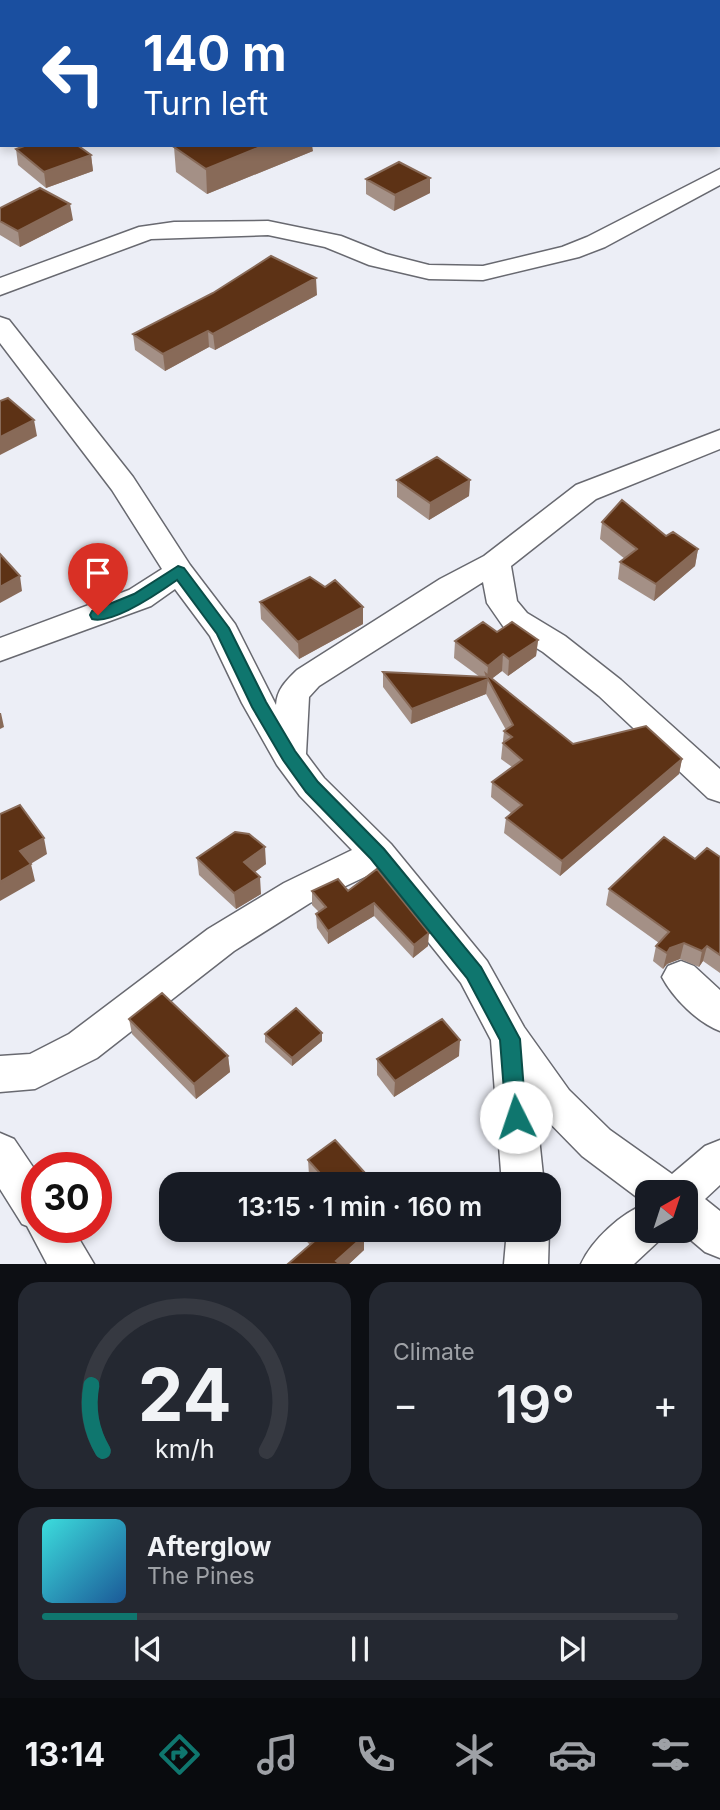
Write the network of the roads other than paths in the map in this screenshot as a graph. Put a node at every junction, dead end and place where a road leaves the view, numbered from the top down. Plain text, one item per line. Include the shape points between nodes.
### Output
1 (720, 176) edge
2 (0, 287) edge
3 (0, 325) edge
4 (718, 442) edge
5 (495, 563) junction
6 (178, 572) junction
7 (0, 650) edge
8 (289, 756) junction
9 (720, 789) edge
10 (378, 854) junction
11 (681, 977) dead end
12 (720, 1014) edge
13 (510, 1039) junction
14 (0, 1074) edge
15 (0, 1152) edge
16 (720, 1159) edge
17 (522, 1172) edge
18 (647, 1180) edge
19 (696, 1180) edge
20 (21, 1185) edge
21 (698, 1220) edge
22 (635, 1235) edge
23 (720, 1238) edge
24 (527, 1242) edge
25 (58, 1243) edge
26 (72, 1264) edge
27 (526, 1264) edge
28 (603, 1264) edge

1 - 2 street via 596,242 484,273 429,272 378,260 332,241 279,230 174,229 115,243
3 - 6 street via 123,484
4 - 5 street via 586,492
5 - 8 street via 340,655 299,685 293,694
5 - 9 street via 502,603 516,621 610,688
6 - 7 street via 140,598
6 - 8 street via 223,632
8 - 10 street via 312,787
10 - 13 street via 474,972
10 - 14 street via 297,892 221,940 83,1046 35,1071
11 - 12 street
13 - 17 street
13 - 18 street via 555,1103 596,1143
15 - 20 street
16 - 19 street
21 - 23 street
22 - 28 street
24 - 27 street
25 - 26 street

